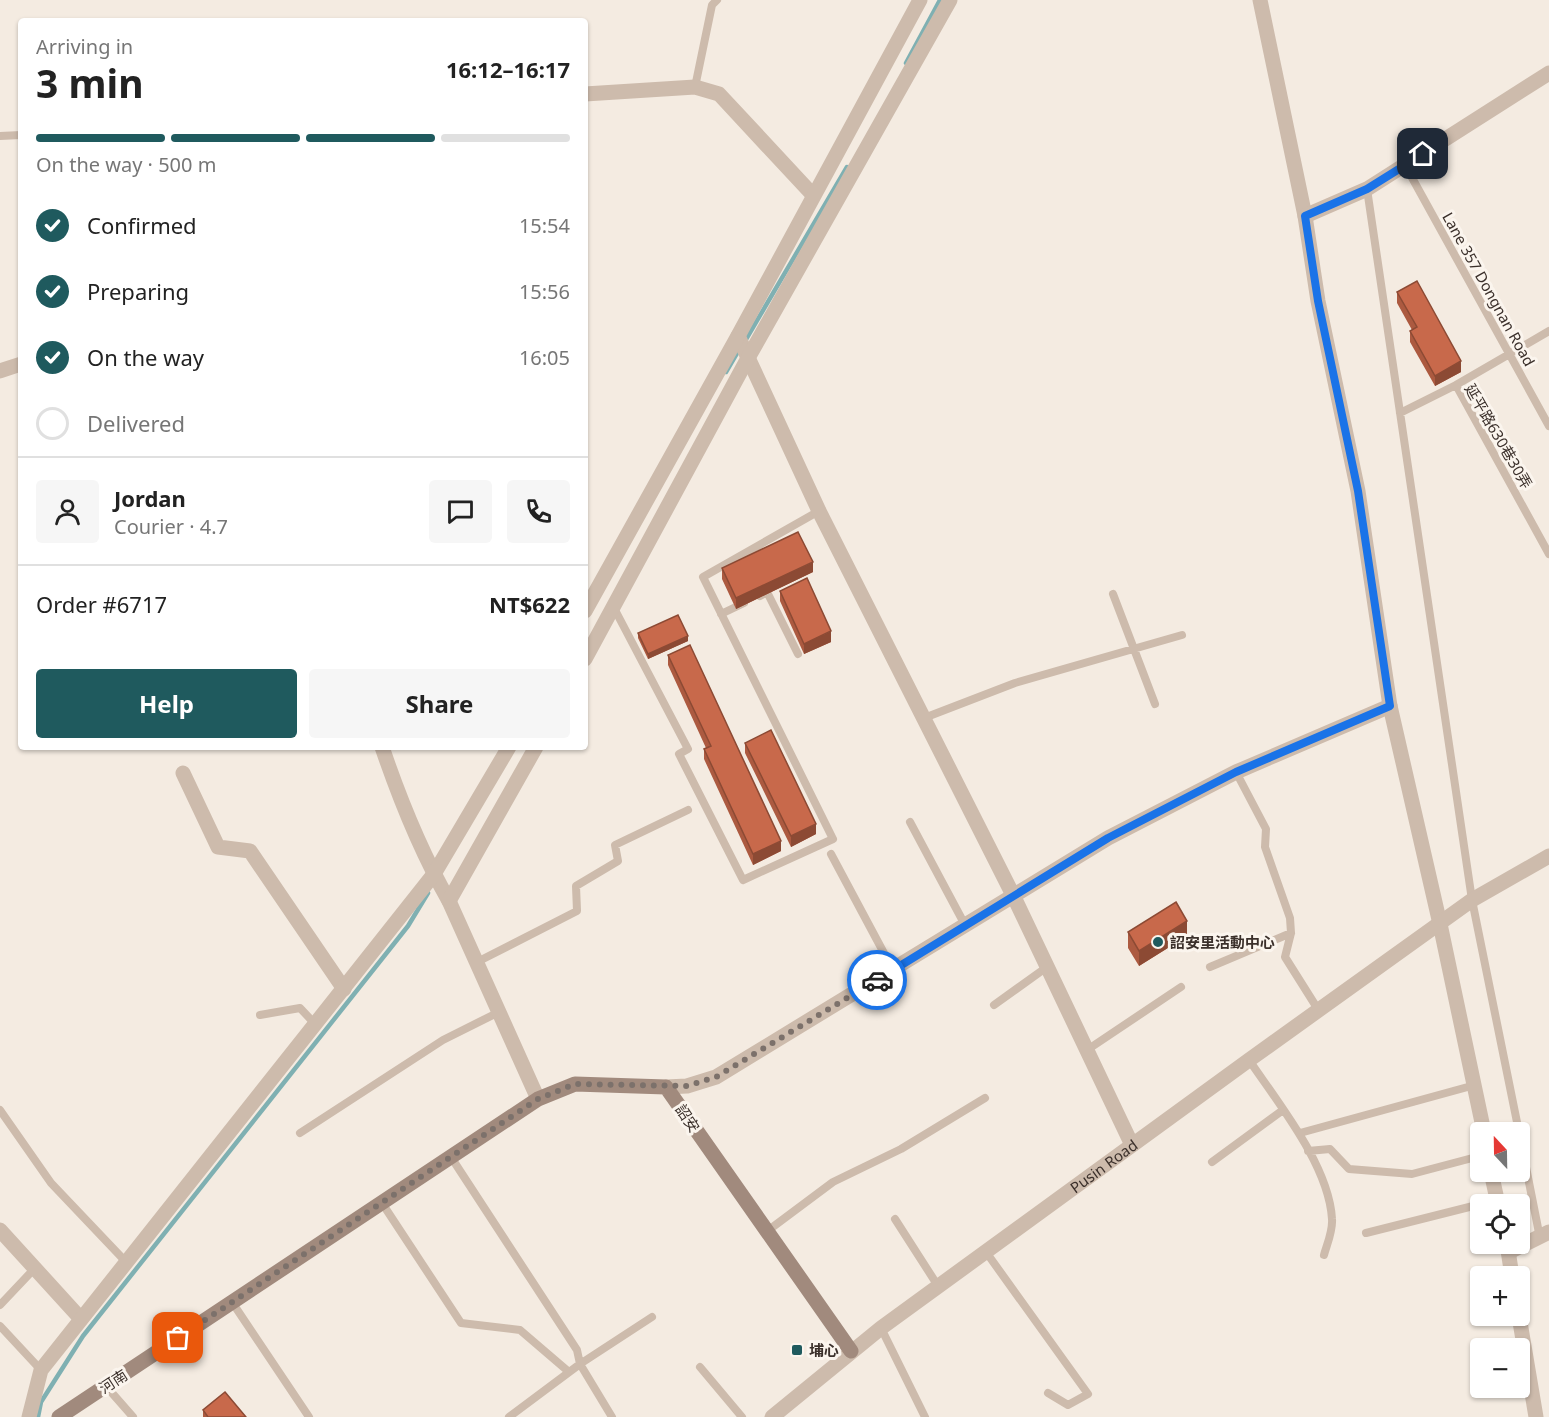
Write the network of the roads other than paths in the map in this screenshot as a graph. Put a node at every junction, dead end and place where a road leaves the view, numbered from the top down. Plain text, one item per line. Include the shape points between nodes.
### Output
1 (717, 0) edge
2 (920, 0) edge
3 (950, 0) edge
4 (1260, 0) edge
5 (1549, 74) edge
6 (695, 87) junction
7 (588, 94) edge
8 (18, 135) edge
9 (0, 136) edge
10 (1405, 165) junction
11 (1367, 189) junction
12 (812, 194) junction
13 (1305, 216) junction
14 (1549, 331) edge
15 (738, 336) junction
16 (1509, 354) junction
17 (748, 358) junction
18 (18, 365) edge
19 (0, 371) edge
20 (1456, 385) junction
21 (1400, 413) junction
22 (1549, 426) edge
23 (819, 511) junction
24 (1549, 554) edge
25 (1113, 594) dead end
26 (588, 606) edge
27 (614, 608) junction
28 (721, 614) junction
29 (1182, 634) dead end
30 (1133, 648) junction
31 (588, 654) edge
32 (798, 654) dead end
33 (1155, 704) dead end
34 (1390, 706) junction
35 (924, 718) junction
36 (383, 750) edge
37 (507, 750) edge
38 (534, 750) edge
39 (1236, 772) junction
40 (183, 773) dead end
41 (688, 810) dead end
42 (910, 822) dead end
43 (831, 854) dead end
44 (1549, 856) edge
45 (434, 874) junction
46 (1012, 895) junction
47 (1472, 900) junction
48 (449, 901) junction
49 (1440, 924) junction
50 (965, 925) junction
51 (1291, 933) junction
52 (477, 962) junction
53 (1047, 967) junction
54 (1210, 967) dead end
55 (893, 971) junction
56 (1181, 987) dead end
57 (344, 989) junction
58 (994, 1005) dead end
59 (1319, 1011) junction
60 (499, 1012) junction
61 (260, 1015) dead end
62 (316, 1025) junction
63 (1087, 1050) junction
64 (1249, 1060) junction
65 (1476, 1085) junction
66 (666, 1087) junction
67 (985, 1098) dead end
68 (538, 1099) junction
69 (0, 1110) edge
70 (1283, 1110) junction
71 (1482, 1122) edge
72 (1516, 1122) edge
73 (300, 1133) dead end
74 (1300, 1133) junction
75 (1132, 1145) junction
76 (1308, 1151) junction
77 (451, 1157) junction
78 (1470, 1159) edge
79 (1212, 1162) dead end
80 (1530, 1179) edge
81 (382, 1203) junction
82 (1470, 1209) edge
83 (895, 1219) dead end
84 (0, 1230) edge
85 (766, 1232) junction
86 (1366, 1233) dead end
87 (1544, 1234) edge
88 (1530, 1239) edge
89 (986, 1252) junction
90 (1324, 1256) dead end
91 (127, 1263) junction
92 (35, 1268) junction
93 (938, 1286) junction
94 (232, 1302) junction
95 (0, 1305) edge
96 (652, 1317) dead end
97 (81, 1320) junction
98 (0, 1326) edge
99 (1521, 1326) edge
100 (881, 1328) junction
101 (850, 1351) junction
102 (580, 1364) junction
103 (700, 1367) dead end
104 (41, 1370) junction
105 (569, 1372) junction
106 (105, 1385) junction
107 (1048, 1393) dead end
108 (29, 1417) edge
109 (58, 1417) edge
110 (133, 1417) edge
111 (309, 1417) edge
112 (509, 1417) edge
113 (612, 1417) edge
114 (742, 1417) edge
115 (772, 1417) edge
116 (925, 1417) edge
117 (1536, 1417) edge

1 - 6 lane via 712,5
2 - 12 street
3 - 17 street
4 - 13 street
5 - 10 street
6 - 7 street
6 - 12 street via 719,94
8 - 9 lane
10 - 11 street
10 - 16 lane, Lane 357 Dongnan Road
11 - 13 street
11 - 21 lane
12 - 15 street
13 - 34 street via 1318,301 1358,491
14 - 16 lane
15 - 17 street
15 - 26 street
16 - 20 lane
16 - 22 lane, Lane 357 Dongnan Road
17 - 23 street
17 - 27 street
18 - 19 street
20 - 21 lane, 延平路630巷30弄
20 - 24 lane, 延平路630巷30弄
21 - 47 lane
23 - 28 lane via 703,577
23 - 35 street
25 - 30 lane
27 - 28 lane via 688,749 679,754 743,880 833,839
27 - 31 street
28 - 32 lane via 767,592
29 - 30 lane
30 - 33 lane
30 - 35 lane via 1015,683
34 - 39 street, 詔安
34 - 49 street
35 - 46 street
36 - 45 street
37 - 45 street
38 - 48 street
39 - 46 street, 詔安 via 1108,838
39 - 51 lane via 1266,829 1265,847 1290,918
40 - 57 street via 218,847 250,851
41 - 52 lane via 615,845 618,861 576,886 577,911
42 - 50 lane
43 - 55 lane
44 - 47 street, Pusin Road
45 - 48 street
45 - 57 street
46 - 50 street, 詔安
46 - 53 street
47 - 49 street, Pusin Road
47 - 72 lane
48 - 52 street
49 - 59 street, Pusin Road
49 - 65 street
50 - 55 street, 詔安
51 - 54 lane
51 - 59 lane via 1285,957
52 - 60 street
53 - 58 lane
53 - 63 street
55 - 66 street, 詔安 via 716,1077 687,1086
56 - 63 lane
57 - 62 street
59 - 64 street, Pusin Road
60 - 68 street
60 - 73 lane via 442,1040
61 - 62 lane via 300,1008
62 - 91 street
63 - 75 street
64 - 70 lane
64 - 75 street, Pusin Road
65 - 71 street
65 - 74 lane
66 - 68 street, 河南 via 575,1084
66 - 85 street, 詔安
67 - 85 lane via 901,1149 832,1182
68 - 77 street, 河南
69 - 91 lane via 51,1183
70 - 74 lane
70 - 79 lane
74 - 76 lane
75 - 89 street, Pusin Road
76 - 78 lane via 1330,1149 1349,1169 1413,1174
76 - 90 lane via 1333,1222
77 - 81 street, 河南
77 - 102 lane via 577,1350
80 - 87 lane
81 - 94 street, 河南
81 - 105 lane via 461,1323 520,1330
82 - 86 lane
83 - 93 lane
84 - 92 street
85 - 101 street, 詔安
87 - 88 street
89 - 93 street, Pusin Road
89 - 107 lane via 1088,1394 1068,1405
91 - 97 street
92 - 95 lane
92 - 97 street
93 - 100 street, Pusin Road
94 - 106 street, 河南
94 - 111 lane
96 - 102 lane
97 - 104 street
98 - 104 lane
99 - 117 street
100 - 101 street, Pusin Road
100 - 116 lane
101 - 115 street, Pusin Road
102 - 105 lane
102 - 113 lane
103 - 114 lane
104 - 108 street
105 - 112 lane
106 - 109 street, 河南
106 - 110 lane

